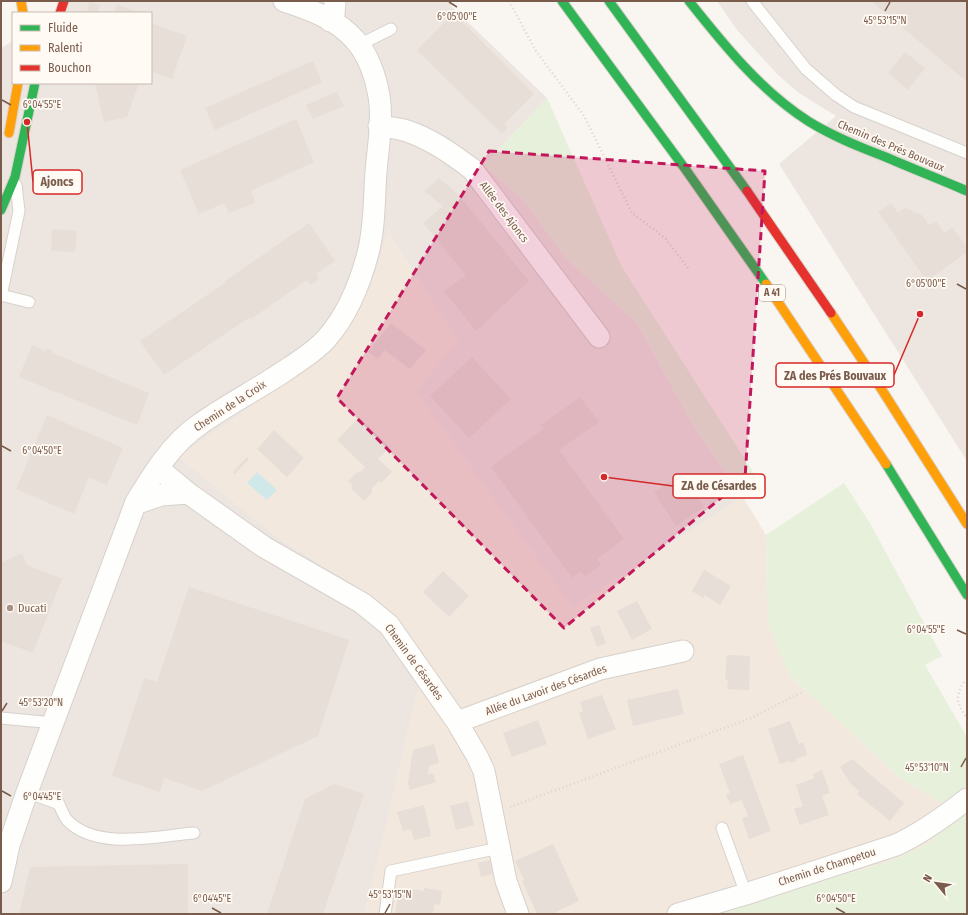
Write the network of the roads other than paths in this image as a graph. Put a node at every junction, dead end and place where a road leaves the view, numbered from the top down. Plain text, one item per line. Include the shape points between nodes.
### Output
1 (20, 1) edge
2 (64, 1) edge
3 (284, 1) edge
4 (562, 1) edge
5 (609, 1) edge
6 (689, 1) edge
7 (752, 1) edge
8 (333, 11) edge
9 (23, 12) edge
10 (60, 12) edge
11 (391, 29) dead end
12 (359, 46) junction
13 (18, 84) edge
14 (35, 84) edge
15 (379, 126) junction
16 (7, 141) dead end
17 (967, 153) edge
18 (15, 177) junction
19 (967, 191) edge
20 (1, 204) edge
21 (1, 295) edge
22 (29, 302) dead end
23 (599, 337) dead end
24 (158, 468) junction
25 (188, 493) junction
26 (136, 504) junction
27 (967, 524) edge
28 (967, 595) edge
29 (683, 651) dead end
30 (1, 718) edge
31 (457, 722) junction
32 (54, 723) junction
33 (27, 792) junction
34 (967, 799) edge
35 (722, 828) dead end
36 (194, 833) dead end
37 (499, 848) junction
38 (1, 882) edge
39 (746, 894) junction
40 (385, 914) edge
41 (518, 914) edge
42 (678, 914) edge

1 - 9 main road
2 - 10 main road
3 - 8 street, Chemin de la Croix via 314,12
4 - 28 main road, A 41 via 643,109 762,278 884,460
5 - 27 main road via 673,86 805,274 919,446
6 - 19 main road, Chemin des Prés Bouvaux via 717,37 752,73 785,105 808,122 839,139
7 - 17 lane via 806,69 836,95 854,107
8 - 12 street, Chemin de la Croix
11 - 12 lane
12 - 15 street, Chemin de la Croix via 375,80 379,98
13 - 16 main road
14 - 18 main road
15 - 23 street, Allée des Ajoncs via 407,131 428,140 447,150 472,169
15 - 24 street, Chemin de la Croix via 369,251 353,297 342,317 327,339 310,354 199,424 182,439
18 - 20 main road
18 - 21 lane via 19,210
21 - 22 lane
24 - 25 street, Chemin de Césardes
24 - 26 street, Chemin de la Croix
25 - 26 street via 161,495
25 - 31 street, Chemin de Césardes via 264,547 362,603 389,625
26 - 32 street, Chemin de la Croix
29 - 31 street, Allée du Lavoir des Césardes via 600,669
30 - 32 lane
31 - 37 street, Chemin de Césardes via 484,771
32 - 33 street, Chemin de la Croix
33 - 36 lane via 59,804 67,819 89,834 121,840
33 - 38 street, Chemin de la Croix via 9,845
34 - 39 street, Chemin de Champetou via 934,824 896,845
35 - 39 lane
37 - 40 lane via 391,871
37 - 41 street, Chemin de Césardes via 506,881
39 - 42 street, Chemin de Champetou

